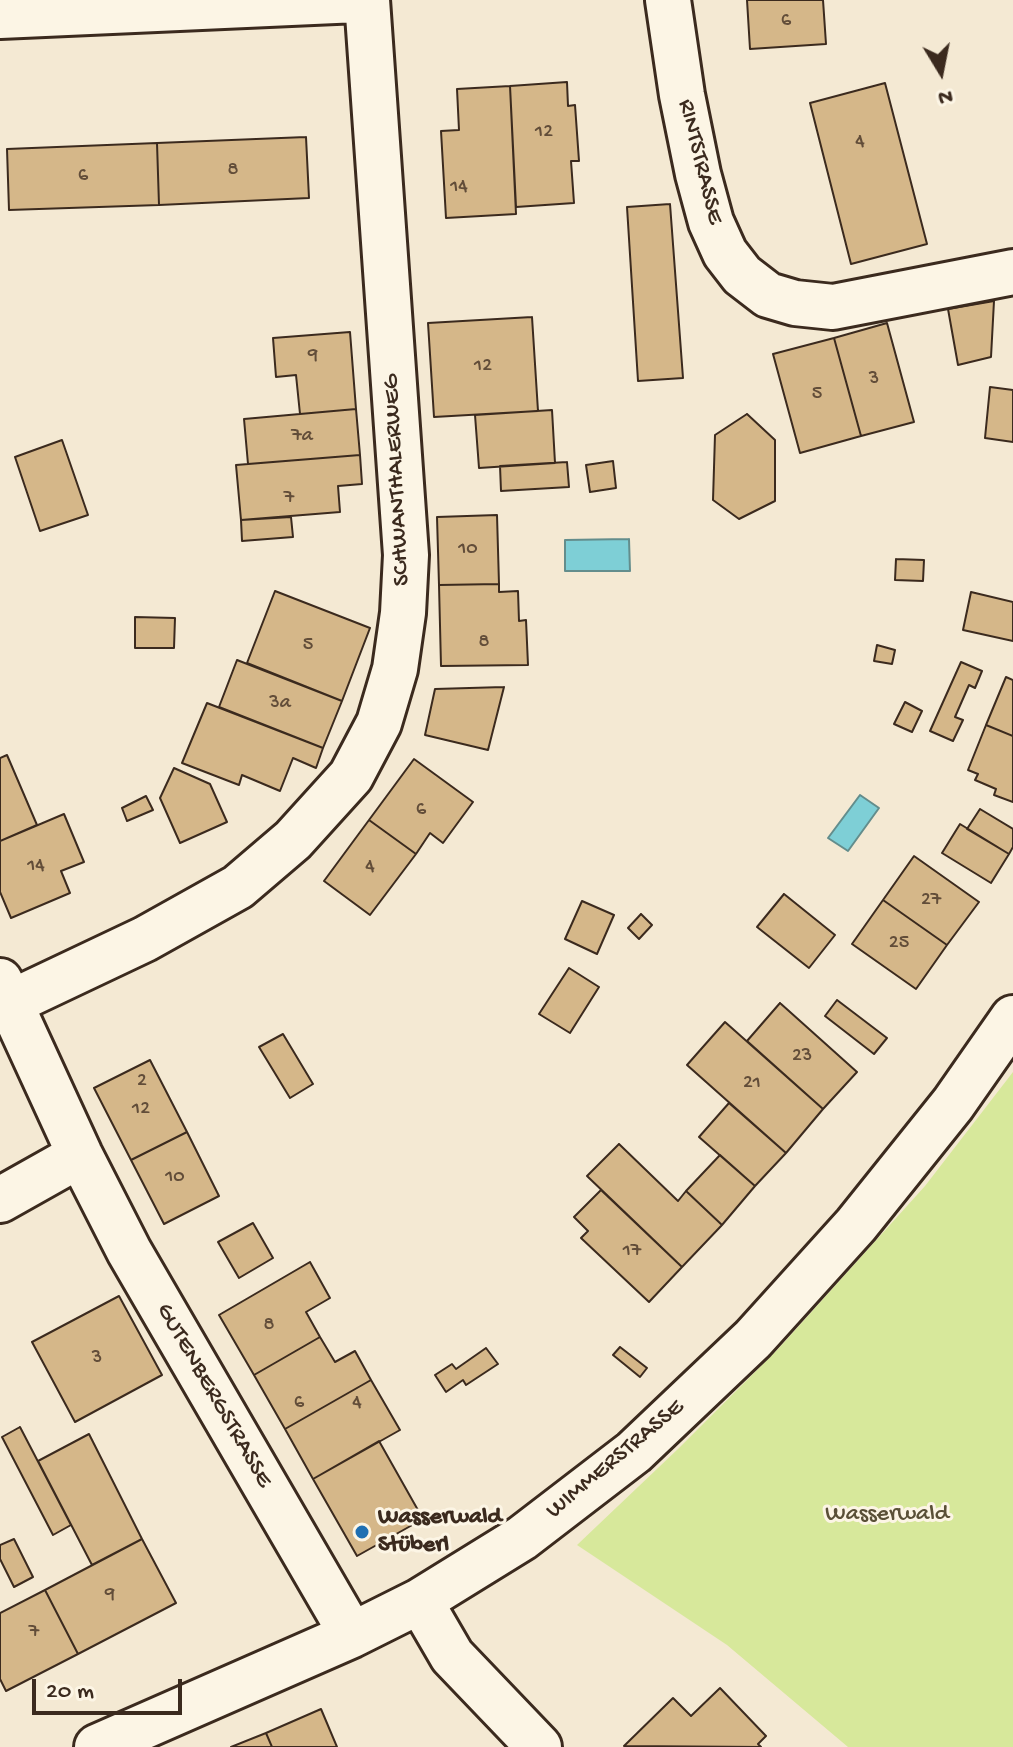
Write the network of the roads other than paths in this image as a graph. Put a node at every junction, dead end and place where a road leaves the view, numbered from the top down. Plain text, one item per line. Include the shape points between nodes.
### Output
1 (358, 0) edge
2 (367, 0) edge
3 (668, 0) edge
4 (0, 16) edge
5 (1013, 272) edge
6 (5, 992) edge
7 (1013, 1018) edge
8 (80, 1155) junction
9 (0, 1200) edge
10 (420, 1601) junction
11 (352, 1635) junction
12 (157, 1735) edge
13 (97, 1747) edge
14 (539, 1747) edge

1 - 4 street
2 - 6 street, SCHWANTHALERWEG via 406,555 395,669 379,723 351,776 293,840 238,887 145,939
3 - 5 street, RINTSTRASSE via 704,198 725,253 742,275 768,295 833,307
6 - 8 street, GUTENBERGSTRASSE
7 - 10 street, WIMMERSTRASSE via 953,1104 865,1213 753,1339 634,1452 522,1538
8 - 9 street
8 - 11 street, GUTENBERGSTRASSE via 129,1251
10 - 11 street, WIMMERSTRASSE
10 - 14 street via 452,1656
11 - 12 street, WIMMERSTRASSE
12 - 13 street, WIMMERSTRASSE

